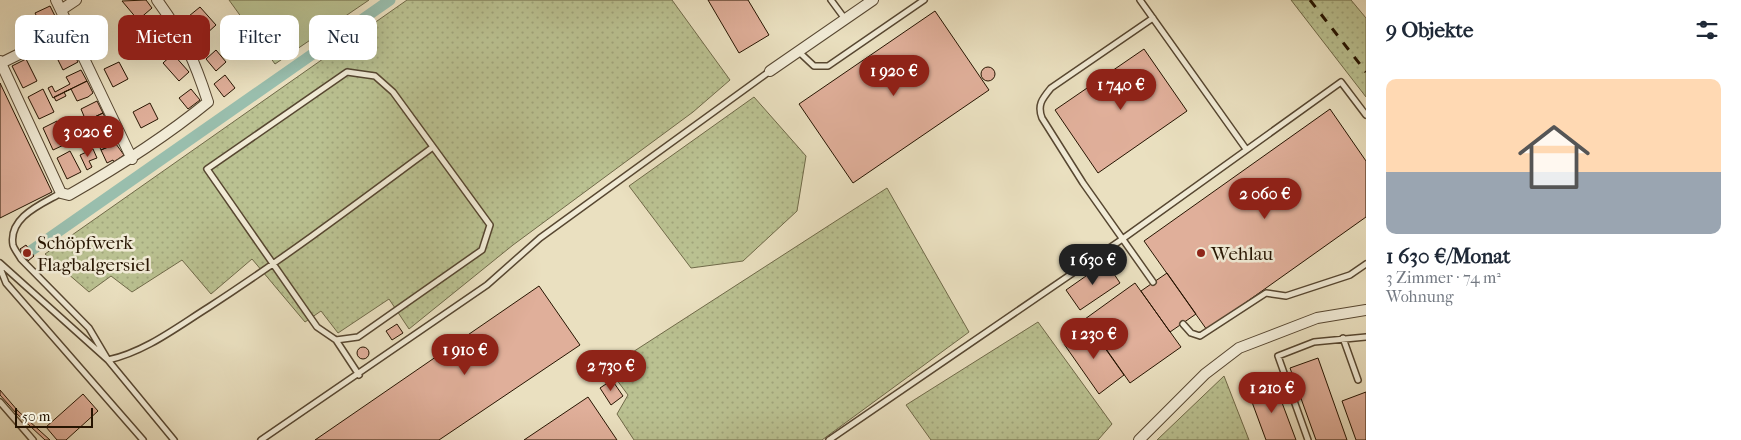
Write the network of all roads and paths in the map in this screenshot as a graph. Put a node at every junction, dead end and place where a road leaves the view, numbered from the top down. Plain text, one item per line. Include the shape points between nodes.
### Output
1 (56, 0) edge
2 (76, 0) edge
3 (157, 0) edge
4 (831, 0) edge
5 (873, 0) edge
6 (924, 0) edge
7 (1140, 0) edge
8 (61, 10) junction
9 (63, 15) edge
10 (1153, 18) junction
11 (845, 19) junction
12 (798, 51) junction
13 (15, 55) edge
14 (85, 60) edge
15 (0, 62) edge
16 (770, 71) joint
17 (1366, 115) edge
18 (433, 147) junction
19 (1246, 149) junction
20 (132, 159) junction
21 (65, 194) junction
22 (1121, 240) junction
23 (0, 263) edge
24 (1366, 264) edge
25 (274, 265) junction
26 (0, 268) edge
27 (1153, 282) dead end
28 (1366, 310) edge
29 (1183, 324) dead end
30 (1366, 337) edge
31 (1343, 338) junction
32 (336, 340) junction
33 (108, 360) junction
34 (359, 374) junction
35 (1358, 380) dead end
36 (0, 402) edge
37 (33, 440) edge
38 (143, 440) edge
39 (174, 440) edge
40 (261, 440) edge
41 (829, 440) edge
42 (1139, 440) edge
43 (1308, 440) edge

1 - 8 street
2 - 8 street
3 - 20 street via 181,33 196,64 208,102
4 - 11 lane
5 - 11 street
6 - 12 lane via 828,66 814,66
7 - 10 lane
8 - 9 street
10 - 19 lane
10 - 22 lane via 1051,88 1038,108
11 - 12 street
12 - 16 street
13 - 15 street
14 - 20 street
15 - 21 street
16 - 34 lane via 540,238 487,285
17 - 19 lane via 1341,82
18 - 25 lane
18 - 25 lane via 393,92 374,76 347,72 207,169
18 - 32 lane via 490,225 482,250 358,337
19 - 22 lane
20 - 21 street
21 - 33 lane via 22,217 15,227 13,245 21,259 89,328
22 - 27 lane
22 - 41 lane
23 - 33 lane
24 - 29 lane via 1350,275 1286,296 1266,293 1200,336
25 - 32 lane via 317,327
25 - 33 lane via 160,338 126,356
26 - 38 lane via 6,283
28 - 42 street via 1317,318 1239,348 1205,374
30 - 31 lane
31 - 35 lane
31 - 43 lane via 1314,342 1278,356
32 - 34 lane
33 - 39 lane
34 - 40 lane
36 - 37 lane

